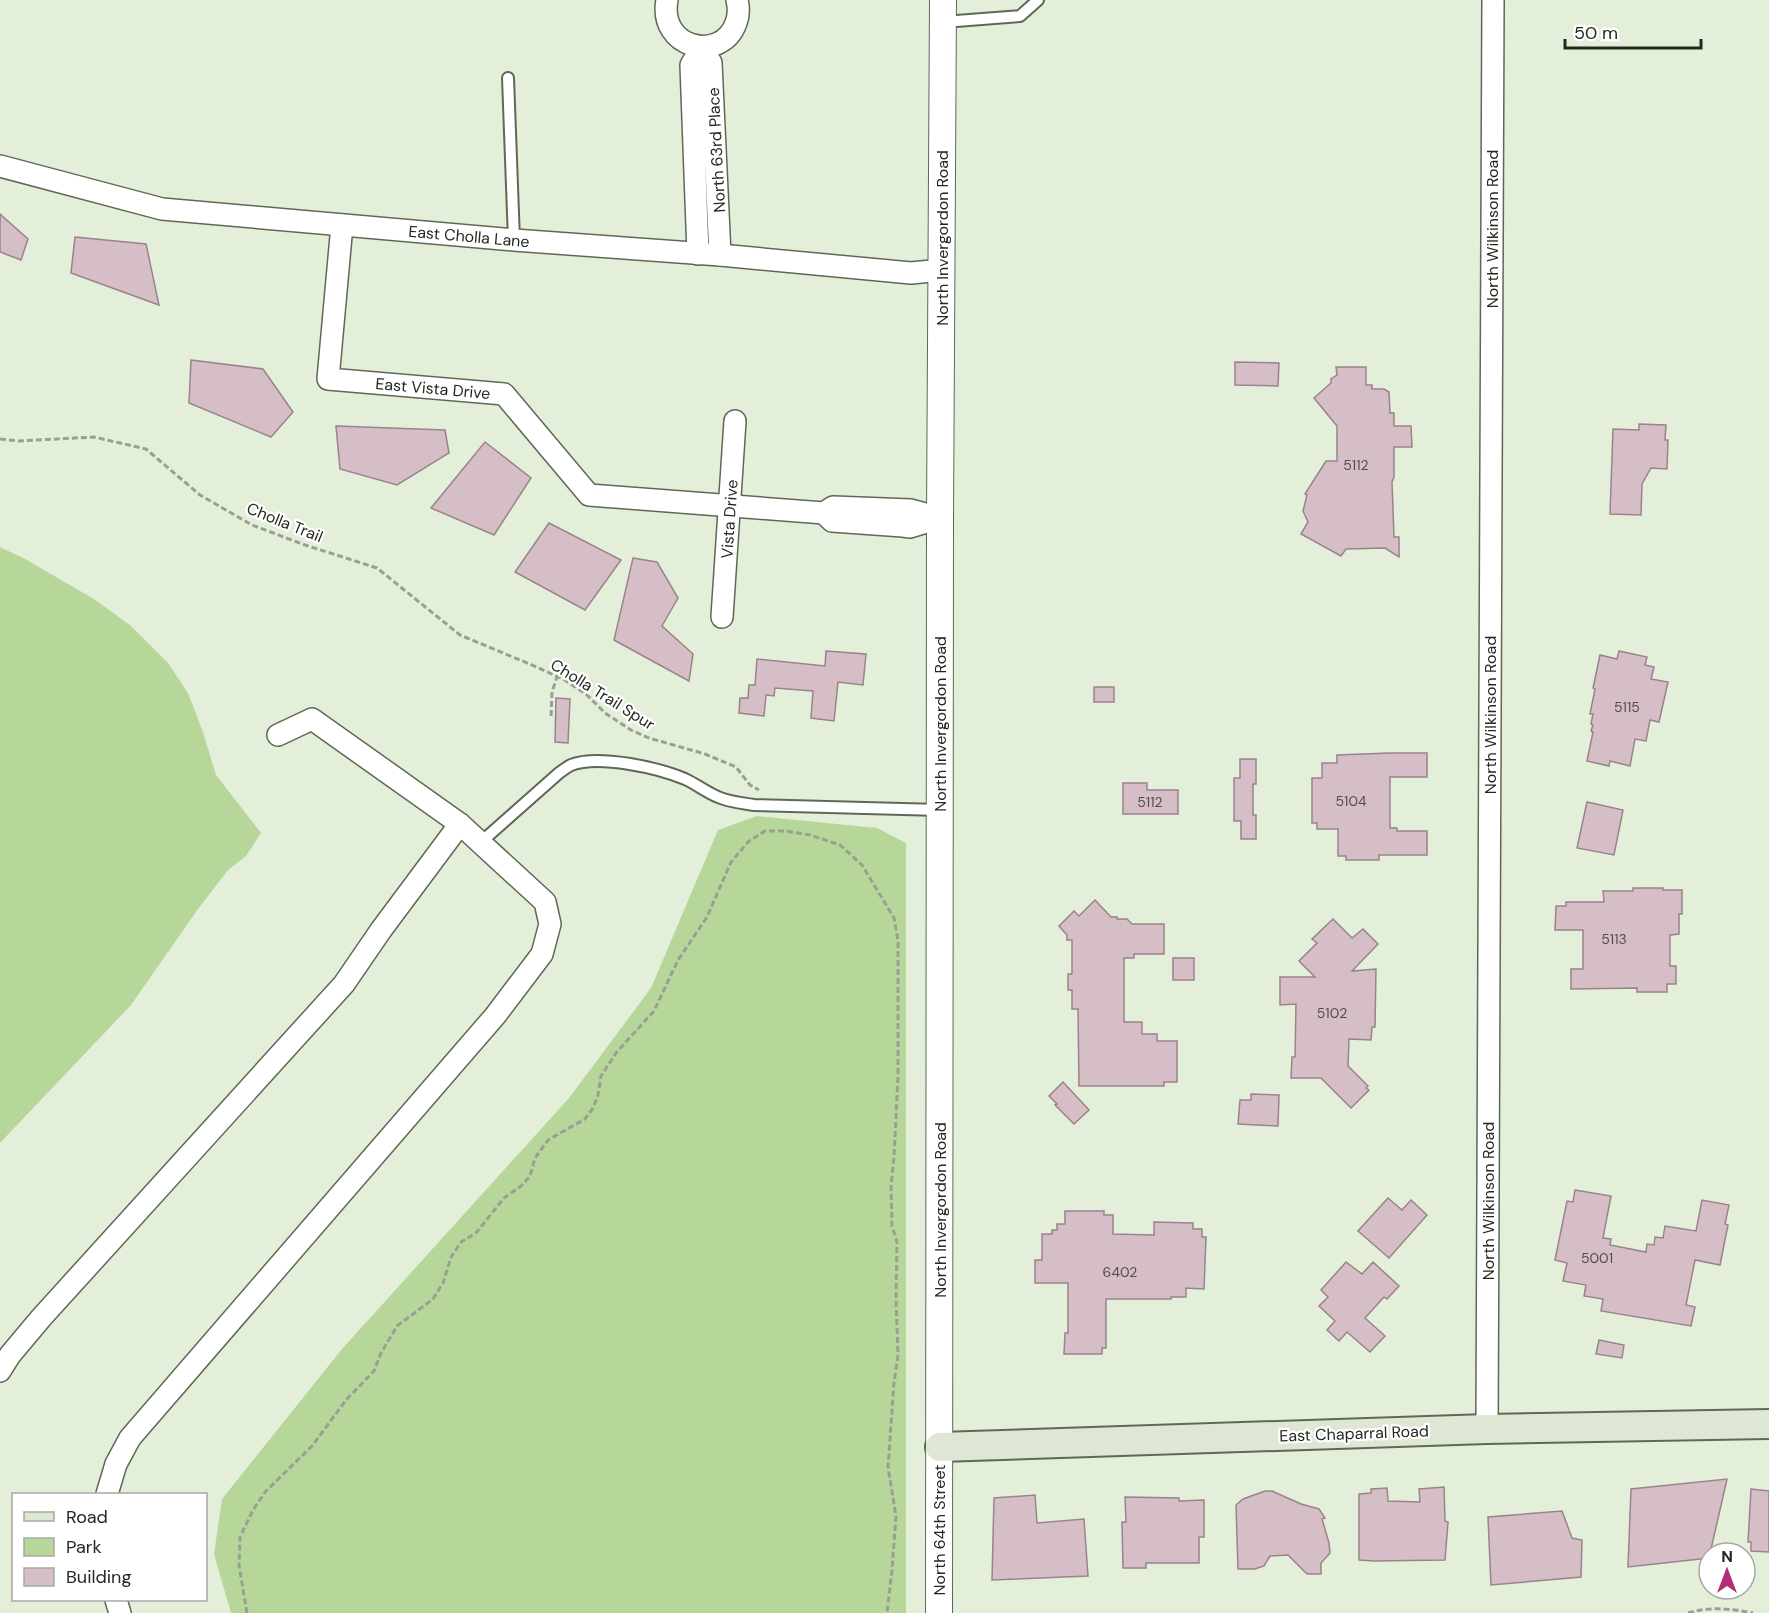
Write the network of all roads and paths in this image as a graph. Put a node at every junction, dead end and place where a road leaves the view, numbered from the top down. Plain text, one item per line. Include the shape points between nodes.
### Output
1 (667, 0) edge
2 (737, 0) edge
3 (1038, 0) edge
4 (1493, 0) edge
5 (943, 11) edge
6 (702, 47) junction
7 (508, 78) dead end
8 (0, 166) edge
9 (342, 225) junction
10 (514, 240) junction
11 (698, 254) junction
12 (720, 255) junction
13 (942, 270) junction
14 (735, 421) dead end
15 (0, 439) edge
16 (729, 506) junction
17 (940, 518) junction
18 (722, 617) dead end
19 (518, 660) joint
20 (557, 677) junction
21 (551, 716) dead end
22 (278, 735) dead end
23 (765, 789) dead end
24 (940, 810) junction
25 (459, 824) junction
26 (480, 843) junction
27 (0, 1371) edge
28 (1769, 1424) edge
29 (1487, 1429) junction
30 (940, 1448) junction
31 (107, 1493) edge
32 (247, 1613) edge
33 (887, 1613) edge
34 (939, 1613) edge
35 (1688, 1613) edge
36 (1753, 1613) edge

1 - 6 street via 665,9 672,31 680,40
2 - 6 street via 734,29 715,45
3 - 5 lane via 1020,16
4 - 29 street, North Wilkinson Road
5 - 13 street, North Invergordon Road
6 - 11 street, North 63rd Place via 691,65
6 - 12 street, North 63rd Place via 711,63
7 - 10 lane
8 - 9 street, East Cholla Lane via 162,209
9 - 10 street, East Cholla Lane
9 - 16 street, East Vista Drive via 328,378 504,394 589,495
10 - 11 street, East Cholla Lane
11 - 12 street, East Cholla Lane
12 - 13 street, East Cholla Lane via 911,273
13 - 17 street, North Invergordon Road
14 - 16 street, Vista Drive
15 - 19 path, Cholla Trail via 94,436 146,449 200,495 241,519 377,568 460,635
16 - 17 street, East Vista Drive via 824,513 832,521 893,526
16 - 18 street, Vista Drive
17 - 24 street, North Invergordon Road
19 - 20 path, Cholla Trail Spur
20 - 21 path
20 - 23 path, Cholla Trail Spur via 587,694 605,713 631,730 736,767 750,785 757,790
22 - 25 street via 312,719
24 - 26 lane via 754,806 717,796 688,780 651,768 589,762 559,772
24 - 30 street, North Invergordon Road
25 - 26 street
25 - 27 street via 344,984 41,1318
26 - 31 street via 545,902 550,924 542,954 495,1016 130,1438 116,1464
28 - 29 main road, East Chaparral Road
29 - 30 main road, East Chaparral Road
30 - 34 street, North 64th Street
32 - 33 path via 239,1565 240,1537 253,1510 374,1371 397,1326 434,1299 461,1242 476,1233 504,1198 530,1176 548,1140 585,1119 598,1095 601,1076 654,1011 678,960 707,917 730,862 749,841 765,831 810,835 840,845 862,865 882,898 894,918 898,941 898,1077 891,1187 892,1226 897,1242 898,1355 888,1467 896,1516
35 - 36 path via 1720,1608

